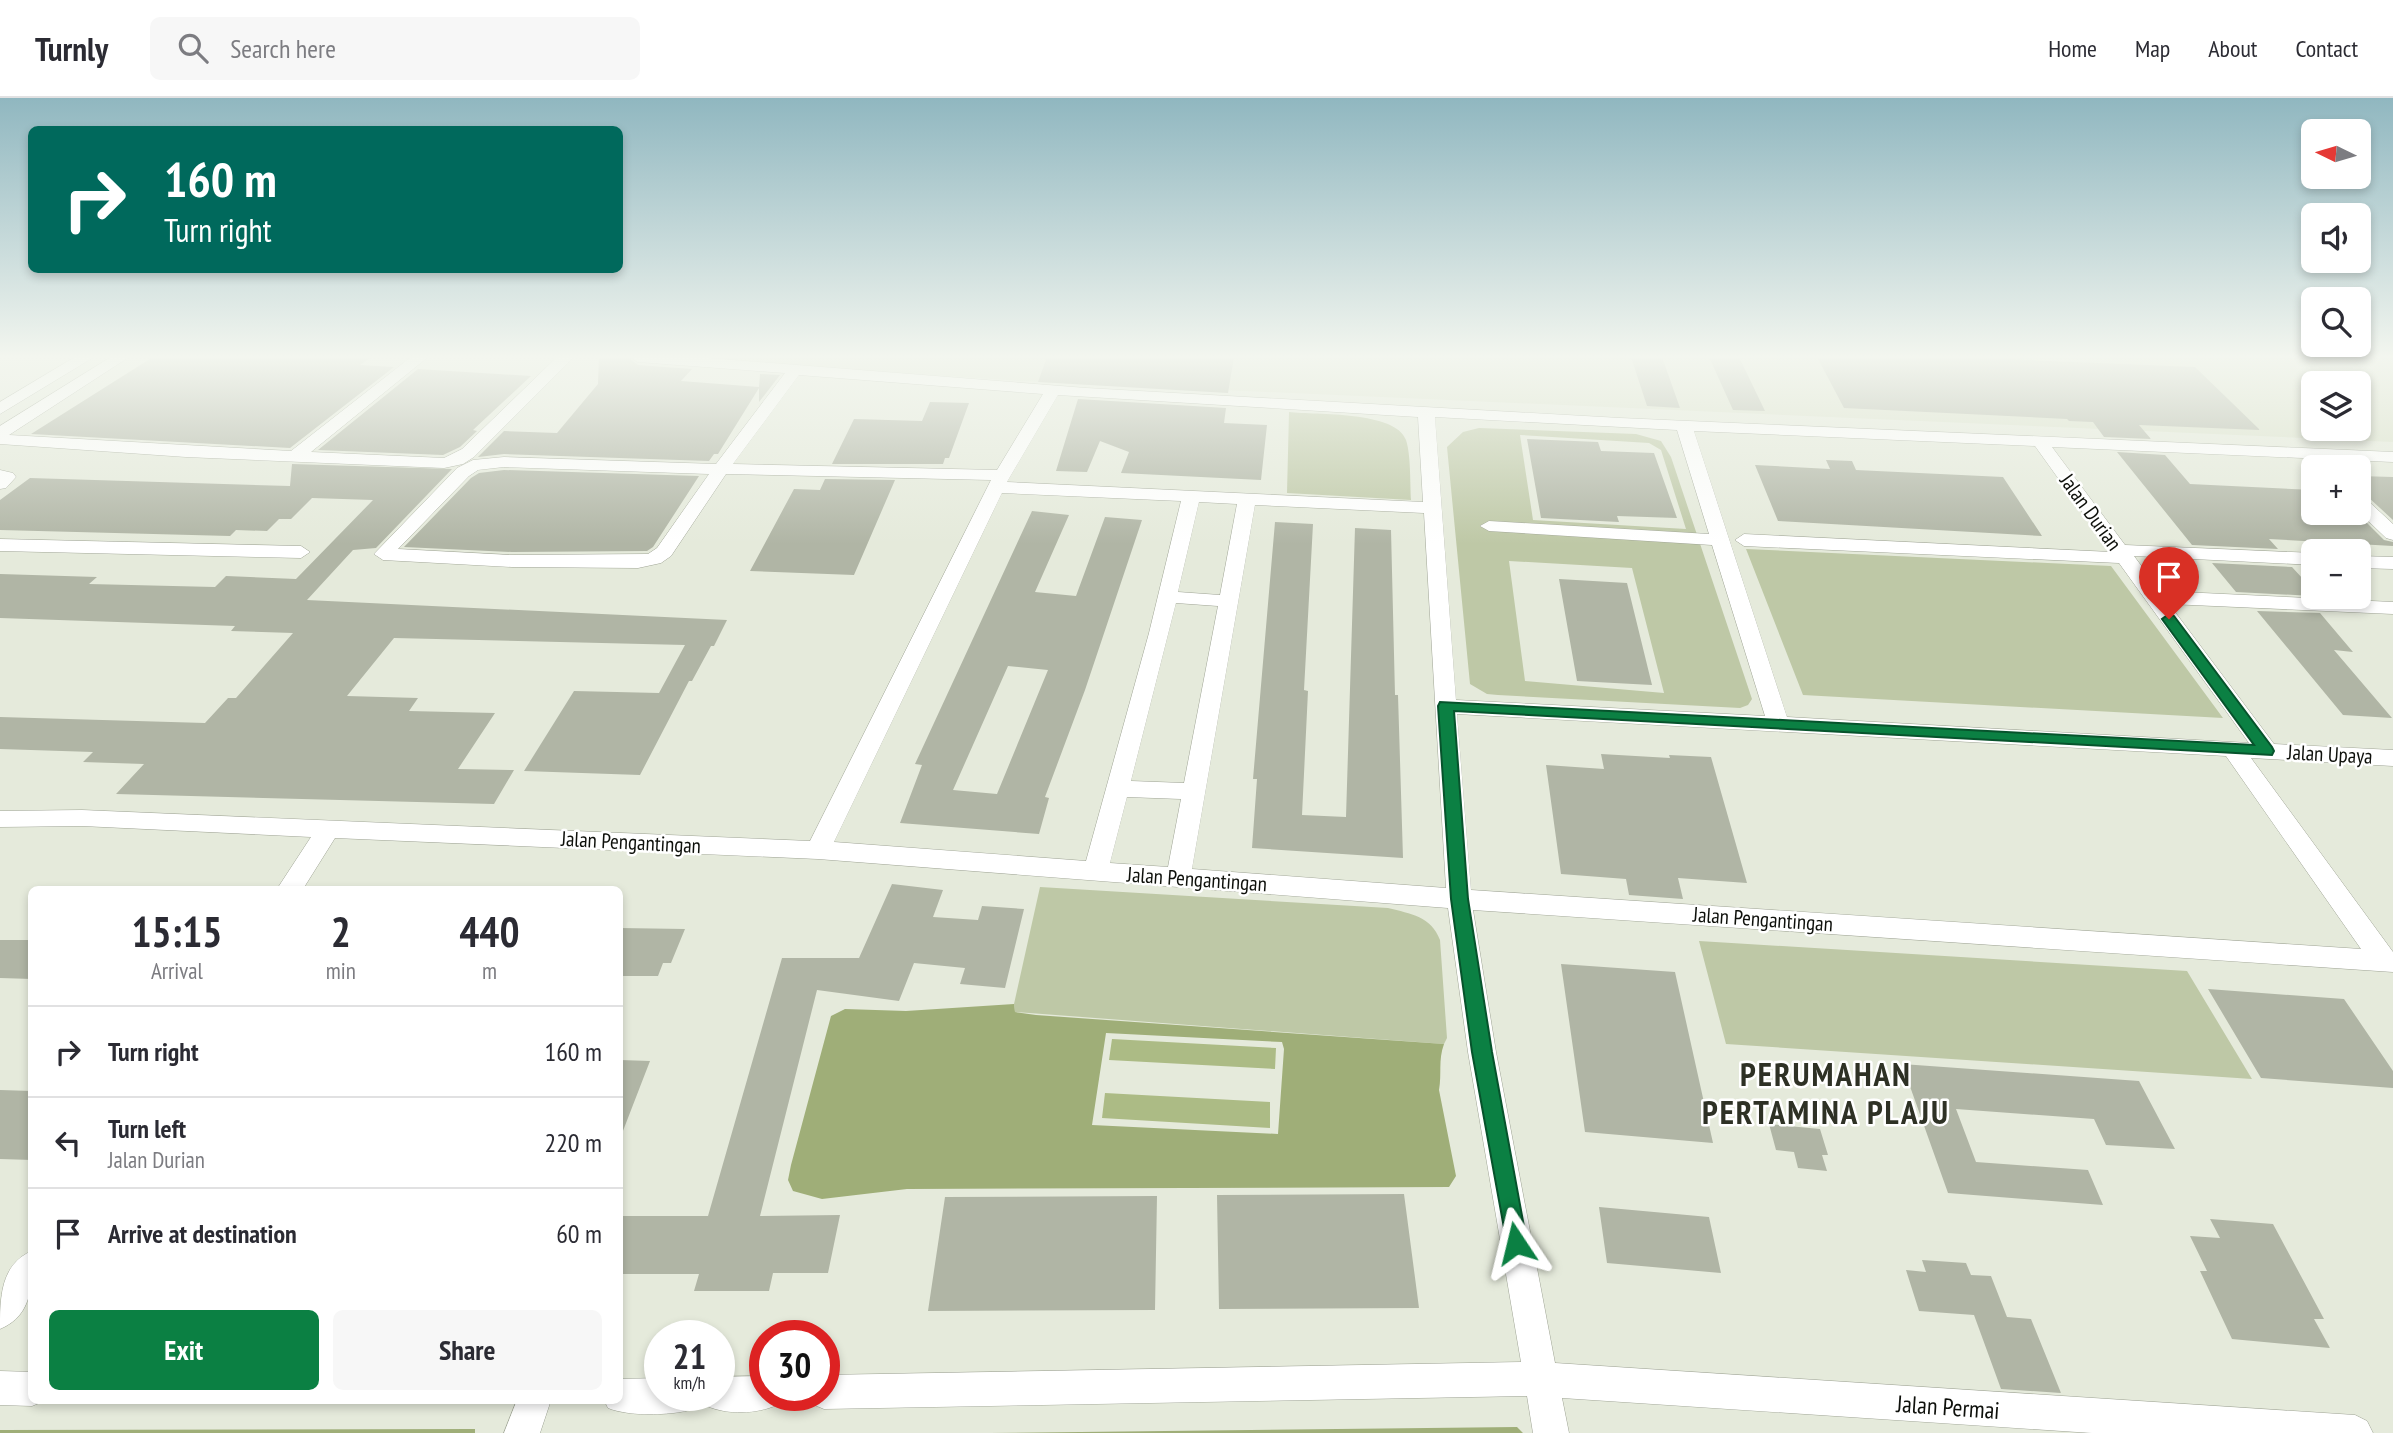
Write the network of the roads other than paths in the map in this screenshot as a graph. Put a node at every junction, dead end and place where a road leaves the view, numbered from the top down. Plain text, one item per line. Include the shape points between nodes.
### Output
1 (22, 419) edge
2 (342, 419) edge
3 (502, 419) edge
4 (758, 419) edge
5 (1036, 419) edge
6 (1427, 419) edge
7 (1569, 419) edge
8 (1684, 426) junction
9 (0, 433) edge
10 (0, 439) edge
11 (2040, 442) junction
12 (2307, 454) joint
13 (296, 456) junction
14 (2393, 457) edge
15 (721, 469) junction
16 (0, 475) edge
17 (999, 481) junction
18 (0, 484) edge
19 (1191, 496) junction
20 (1247, 499) junction
21 (1432, 508) junction
22 (2371, 513) edge
23 (1489, 526) dead end
24 (2393, 534) edge
25 (1721, 540) junction
26 (1744, 540) dead end
27 (0, 545) edge
28 (300, 552) dead end
29 (2122, 554) junction
30 (2301, 559) edge
31 (2371, 562) edge
32 (2393, 563) edge
33 (1167, 597) junction
34 (2153, 597) junction
35 (1228, 601) junction
36 (2393, 607) edge
37 (1446, 706) junction
38 (1777, 724) junction
39 (2232, 749) junction
40 (2267, 751) junction
41 (2393, 758) edge
42 (1118, 788) junction
43 (1194, 792) junction
44 (0, 819) edge
45 (329, 828) junction
46 (818, 850) junction
47 (1096, 871) junction
48 (1178, 878) junction
49 (292, 886) edge
50 (1460, 899) junction
51 (2388, 961) edge
52 (28, 1272) edge
53 (0, 1313) edge
54 (1540, 1379) junction
55 (0, 1388) edge
56 (28, 1389) edge
57 (840, 1392) edge
58 (623, 1396) edge
59 (644, 1396) edge
60 (533, 1404) edge
61 (2213, 1429) edge
62 (522, 1433) edge
63 (1551, 1433) edge
64 (2356, 1433) edge

1 - 9 street
2 - 13 street
3 - 13 street via 457,460 432,464
4 - 15 street
5 - 17 street
6 - 21 street
7 - 8 street
8 - 11 street
8 - 25 street
10 - 13 street
11 - 12 street
11 - 29 street, Jalan Durian
12 - 14 street
15 - 15 street via 672,542 654,559 512,561 383,554 449,483 473,465
15 - 17 street
16 - 18 street via 7,477
17 - 19 street
17 - 46 street
19 - 20 street
19 - 33 street
20 - 21 street
20 - 35 street
21 - 37 street
22 - 24 street
23 - 25 street
25 - 38 street
26 - 29 street
27 - 28 street
29 - 30 street
29 - 34 street, Jalan Durian
31 - 32 street
33 - 35 street
33 - 42 street
34 - 36 street
34 - 40 street, Jalan Durian
35 - 43 street
37 - 38 street, Jalan Upaya
37 - 50 street
38 - 39 street, Jalan Upaya
39 - 40 street, Jalan Upaya
39 - 51 street
40 - 41 street, Jalan Upaya
42 - 43 street
42 - 47 street
43 - 48 street
44 - 45 street, Jalan Pengantingan
45 - 46 street, Jalan Pengantingan
45 - 49 street
46 - 47 street, Jalan Pengantingan
47 - 48 street, Jalan Pengantingan
48 - 50 street, Jalan Pengantingan
50 - 51 street, Jalan Pengantingan
50 - 54 street
52 - 53 street
54 - 57 street, Jalan Permai
54 - 61 street, Jalan Permai
54 - 63 street
55 - 56 street
58 - 59 street
60 - 62 street
61 - 64 street, Jalan Permai

